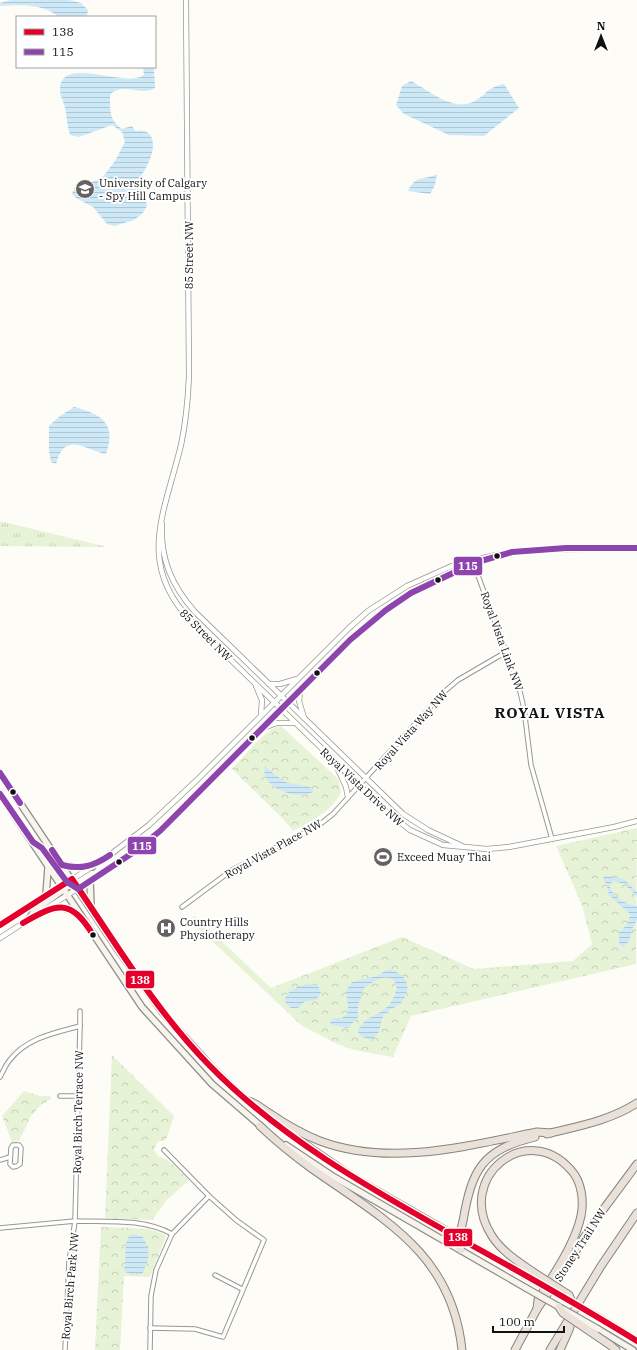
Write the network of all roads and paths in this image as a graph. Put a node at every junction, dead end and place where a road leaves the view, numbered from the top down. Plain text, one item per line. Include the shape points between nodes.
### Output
1 (186, 0) edge
2 (165, 507) junction
3 (637, 548) edge
4 (473, 562) junction
5 (506, 652) junction
6 (297, 679) junction
7 (269, 684) junction
8 (256, 686) junction
9 (300, 690) junction
10 (281, 696) junction
11 (288, 702) junction
12 (274, 703) junction
13 (281, 709) junction
14 (261, 715) junction
15 (305, 719) junction
16 (294, 723) junction
17 (262, 728) junction
18 (336, 763) junction
19 (0, 773) edge
20 (366, 779) junction
21 (359, 786) junction
22 (0, 794) edge
23 (348, 797) junction
24 (637, 821) edge
25 (552, 839) junction
26 (33, 842) junction
27 (464, 846) junction
28 (62, 865) junction
29 (92, 867) junction
30 (48, 868) junction
31 (90, 881) junction
32 (70, 882) junction
33 (78, 888) junction
34 (63, 891) junction
35 (46, 895) junction
36 (182, 907) dead end
37 (91, 908) junction
38 (78, 913) junction
39 (37, 914) junction
40 (29, 919) junction
41 (0, 925) edge
42 (0, 938) edge
43 (80, 1012) dead end
44 (80, 1026) junction
45 (0, 1077) edge
46 (60, 1096) dead end
47 (78, 1096) junction
48 (248, 1101) junction
49 (637, 1103) edge
50 (260, 1126) junction
51 (551, 1133) junction
52 (164, 1150) dead end
53 (10, 1158) junction
54 (0, 1160) edge
55 (637, 1164) edge
56 (209, 1196) junction
57 (637, 1213) edge
58 (75, 1221) junction
59 (0, 1228) edge
60 (172, 1234) junction
61 (459, 1238) junction
62 (461, 1250) junction
63 (215, 1275) dead end
64 (532, 1276) junction
65 (242, 1289) junction
66 (574, 1305) junction
67 (560, 1307) junction
68 (537, 1309) junction
69 (150, 1328) junction
70 (637, 1340) edge
71 (65, 1350) edge
72 (150, 1350) edge
73 (462, 1350) edge
74 (515, 1350) edge
75 (550, 1350) edge
76 (560, 1350) edge
77 (616, 1350) edge
78 (633, 1350) edge

1 - 2 street, 85 Street NW via 189,376 182,442
2 - 7 street, 85 Street NW via 163,554 175,586 195,612
2 - 8 street, 85 Street NW via 159,529 158,548 161,568 171,594 184,614
3 - 4 street via 535,550 496,555
4 - 5 street, Royal Vista Link NW
4 - 6 street via 454,565 436,572 383,601 349,628
4 - 9 street via 421,587 380,614
5 - 20 street, Royal Vista Way NW via 458,680 444,692
5 - 25 street, Royal Vista Link NW via 522,698 531,766
6 - 7 street
6 - 10 street
7 - 10 street, 85 Street NW
8 - 12 street, 85 Street NW
8 - 14 street via 262,700
9 - 11 street
9 - 15 street via 298,701
10 - 11 street, Royal Vista Drive NW
10 - 12 street
11 - 13 street
11 - 15 street, Royal Vista Drive NW
12 - 13 street, Royal Vista Drive NW
12 - 14 street
13 - 16 street, Royal Vista Drive NW
13 - 17 street
14 - 29 street via 158,818 121,848
15 - 20 street, Royal Vista Drive NW
16 - 17 street via 277,723
16 - 18 street, Royal Vista Drive NW
17 - 31 street via 160,831
18 - 21 street, Royal Vista Drive NW
18 - 23 street
19 - 28 main road
20 - 21 street, Royal Vista Way NW
20 - 27 street, Royal Vista Drive NW via 411,820
21 - 23 street, Royal Vista Place NW
21 - 27 street, Royal Vista Drive NW via 410,830 443,845
22 - 26 main road
23 - 36 street, Royal Vista Place NW via 319,825 232,870
24 - 25 street, Royal Vista Drive NW
25 - 27 street, Royal Vista Drive NW via 494,848
26 - 30 main road
26 - 32 main road via 42,848
28 - 29 main road
28 - 32 main road
29 - 32 street
30 - 34 main road
30 - 35 main road
31 - 33 street
31 - 37 main road
32 - 33 main road
32 - 34 main road
33 - 34 street
33 - 37 main road
34 - 35 street
34 - 38 main road
34 - 39 street
34 - 40 main road via 34,911
35 - 41 street
37 - 48 main road via 162,1012 210,1065
38 - 39 main road via 66,907 57,907
38 - 50 main road via 146,1012 208,1079
39 - 40 street
40 - 42 street
43 - 44 street, Royal Birch Terrace NW
44 - 45 street via 32,1040 18,1050
44 - 47 street, Royal Birch Terrace NW
46 - 47 street
47 - 58 street, Royal Birch Terrace NW
48 - 51 highway via 254,1102 269,1114 308,1136 338,1147 370,1153 416,1153 537,1132
48 - 61 main road via 272,1122 322,1157
49 - 51 highway via 594,1122
50 - 62 main road via 323,1171
50 - 73 highway via 310,1167 398,1230 419,1249 439,1275 446,1291 456,1318
51 - 61 highway via 507,1145 480,1168 471,1184
52 - 56 street
53 - 53 street via 13,1167 20,1164 19,1145 11,1148
53 - 54 street
55 - 68 highway, Stoney Trail NW via 594,1222
56 - 60 street
56 - 65 street via 264,1240
57 - 66 highway
58 - 59 street
58 - 60 street via 141,1224 160,1227
58 - 71 street, Royal Birch Park NW via 69,1262
60 - 69 street via 156,1270 151,1296
61 - 62 highway
61 - 64 main road
62 - 67 main road, bridge
63 - 65 street
64 - 66 highway, bridge via 569,1295
64 - 68 highway via 497,1243 484,1221 481,1205 485,1182 496,1166 509,1157 534,1150 550,1154 566,1164 578,1181 582,1203 581,1216 574,1235 538,1300
65 - 69 street via 223,1337 195,1329
66 - 70 main road, bridge
66 - 75 highway
66 - 76 highway via 569,1330
67 - 77 highway, bridge via 563,1313
67 - 78 main road, bridge
68 - 74 highway, Stoney Trail NW
69 - 72 street

